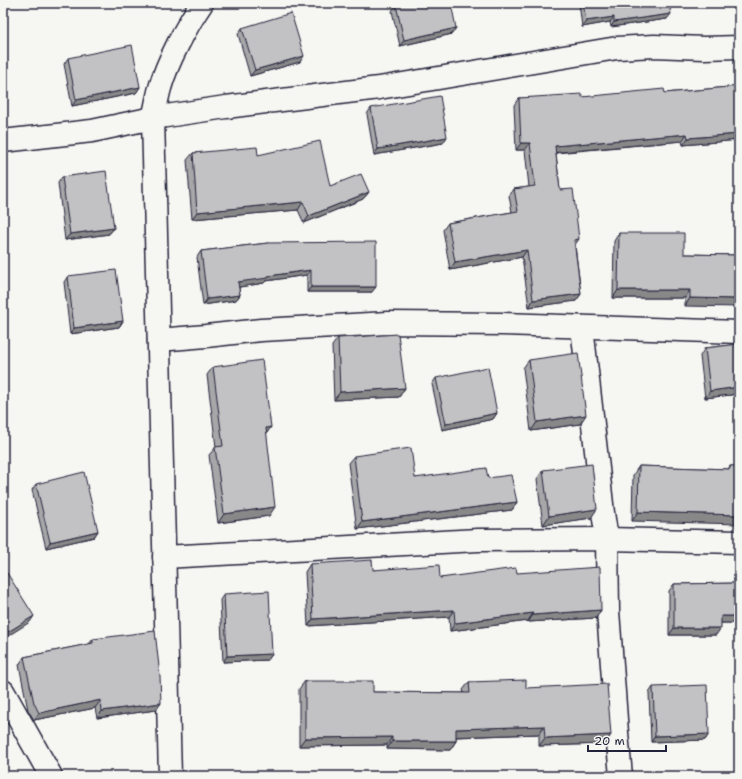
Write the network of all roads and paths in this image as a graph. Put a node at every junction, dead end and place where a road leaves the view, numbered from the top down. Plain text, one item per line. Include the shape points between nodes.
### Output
1 (202, 3) edge
2 (739, 47) edge
3 (153, 118) junction
4 (3, 141) edge
5 (582, 327) junction
6 (739, 332) edge
7 (159, 340) junction
8 (607, 539) junction
9 (739, 542) edge
10 (164, 558) junction
11 (3, 691) edge
12 (51, 776) edge
13 (170, 776) edge
14 (621, 776) edge

1 - 3 street via 174,53 160,87
2 - 3 street via 617,48 387,87
3 - 4 street via 92,131
3 - 7 street
5 - 6 street
5 - 7 street via 388,323 261,330
5 - 8 street
7 - 10 street
8 - 9 street
8 - 10 street via 478,540
8 - 14 street via 608,611
10 - 13 street
11 - 12 street

